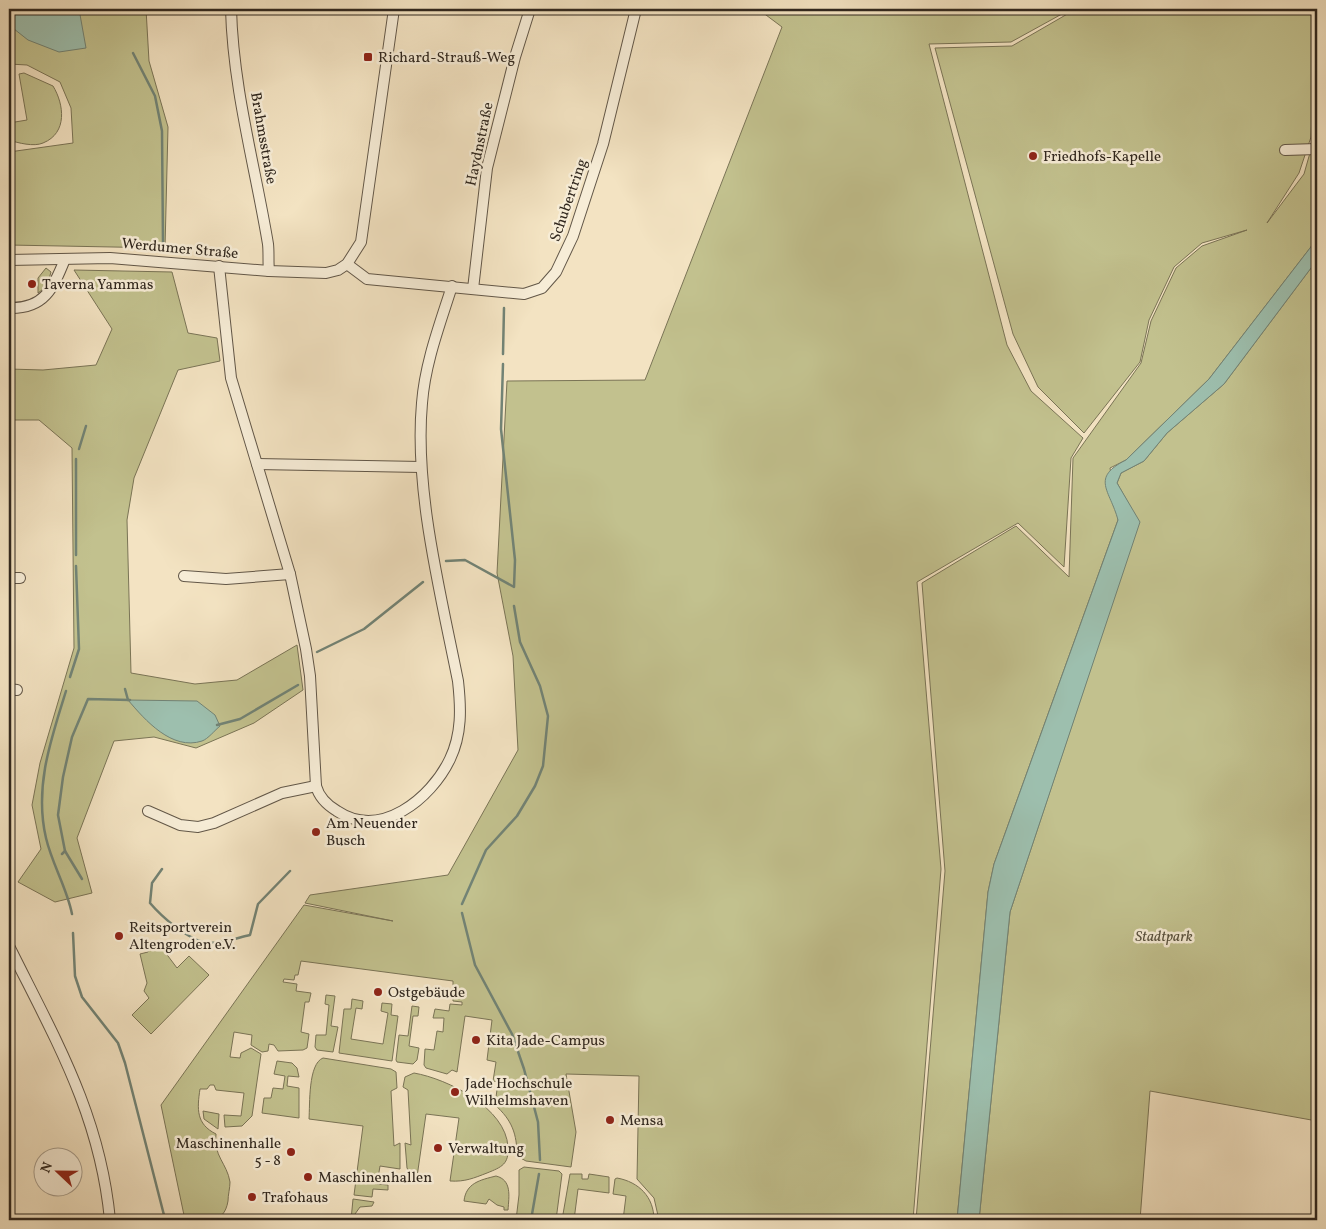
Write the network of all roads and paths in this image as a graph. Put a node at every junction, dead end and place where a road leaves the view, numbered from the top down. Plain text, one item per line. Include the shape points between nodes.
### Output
1 (232, 9) edge
2 (394, 9) edge
3 (530, 9) edge
4 (636, 9) edge
5 (1317, 149) edge
6 (1285, 150) dead end
7 (65, 259) junction
8 (9, 260) edge
9 (347, 264) junction
10 (219, 266) junction
11 (269, 271) junction
12 (452, 286) junction
13 (473, 289) junction
14 (9, 308) edge
15 (258, 464) junction
16 (421, 467) junction
17 (290, 574) junction
18 (184, 576) dead end
19 (9, 578) edge
20 (20, 578) dead end
21 (316, 786) junction
22 (148, 811) dead end
23 (9, 946) edge
24 (110, 1220) edge

1 - 11 street, Brahmsstraße via 232,44 268,247
2 - 9 street via 361,242
3 - 13 street, Haydnstraße via 487,168
4 - 13 street, Schubertring via 600,152 574,236 556,272 542,288 524,294
5 - 6 street
7 - 8 street, Werdumer Straße
7 - 10 street, Werdumer Straße via 110,258
7 - 14 street via 50,293 24,308
9 - 11 street, Werdumer Straße via 326,273
9 - 12 street, Schubertring via 367,279
10 - 11 street, Werdumer Straße
10 - 15 street via 231,378
12 - 13 street, Schubertring
12 - 16 street via 424,384
15 - 16 street
15 - 17 street
16 - 21 street via 461,706 456,742 450,759 430,788 392,817 364,822 352,819 330,807
17 - 18 street via 226,579
17 - 21 street via 310,676
19 - 20 street
21 - 22 street via 282,793 198,827 180,825
23 - 24 street via 50,1025 86,1106 100,1152

